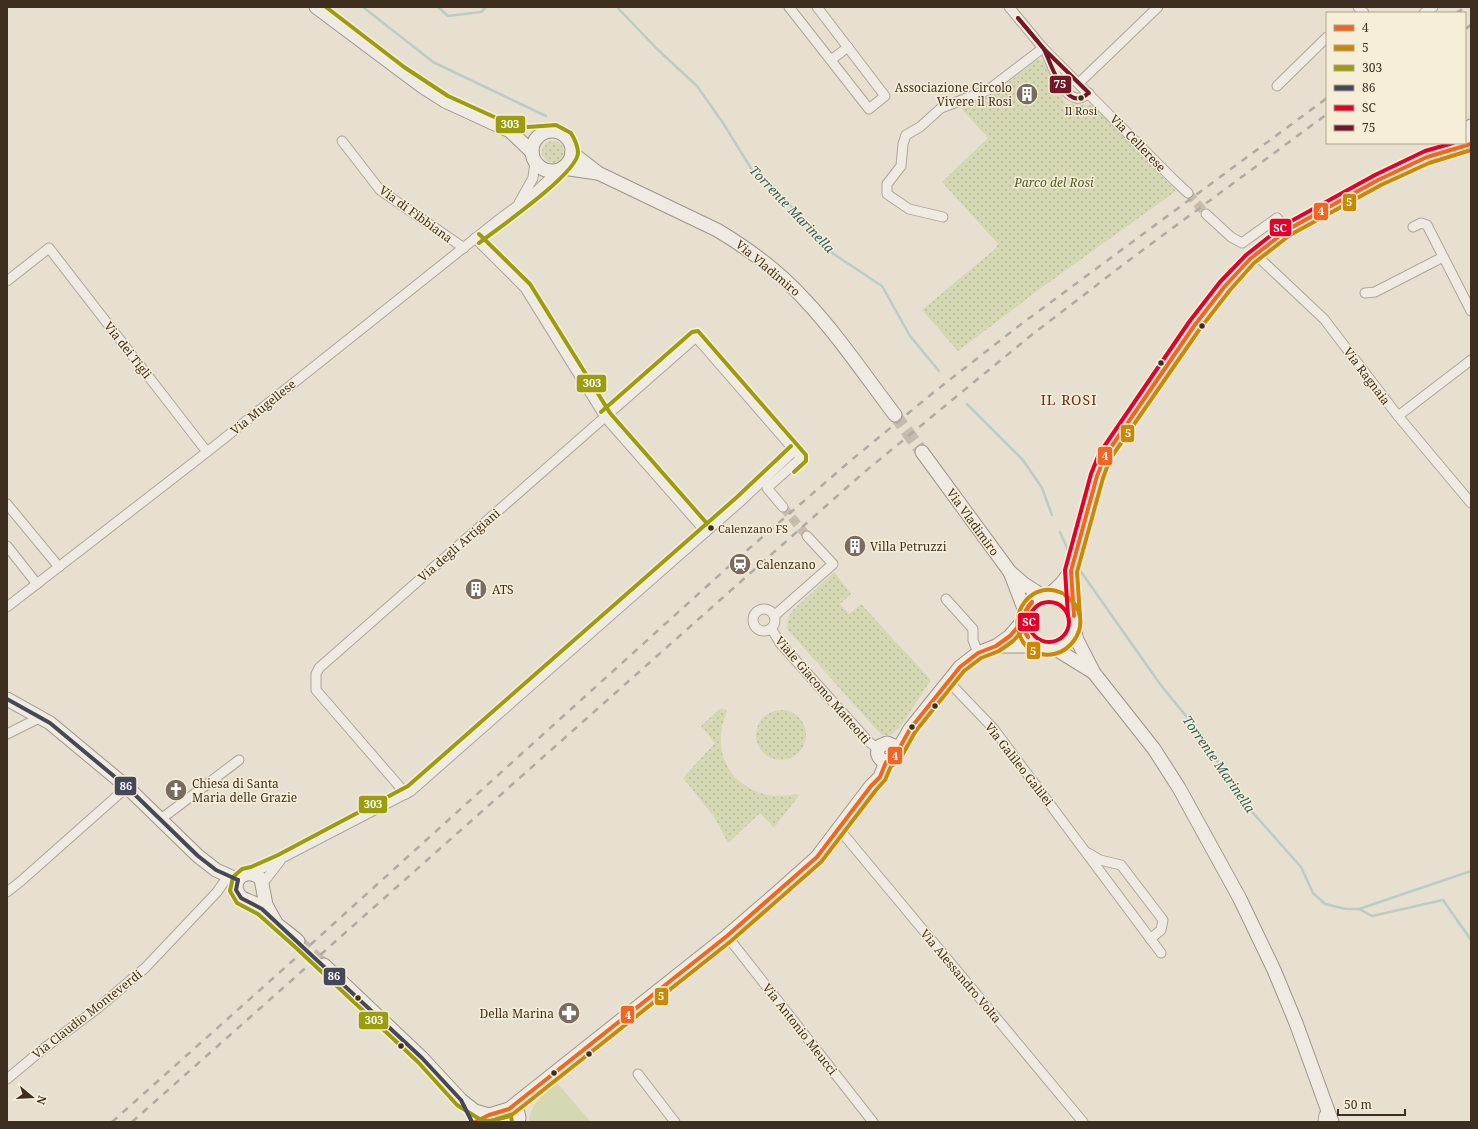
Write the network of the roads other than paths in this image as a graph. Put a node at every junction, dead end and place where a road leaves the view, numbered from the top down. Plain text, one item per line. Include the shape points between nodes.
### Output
1 (316, 7) edge
2 (789, 7) edge
3 (817, 7) edge
4 (1009, 7) edge
5 (1158, 7) edge
6 (1326, 38) edge
7 (848, 47) junction
8 (1043, 48) junction
9 (831, 60) junction
10 (1080, 83) junction
11 (1277, 86) dead end
12 (1089, 93) junction
13 (510, 131) junction
14 (543, 133) junction
15 (342, 141) dead end
16 (1445, 144) edge
17 (1471, 144) edge
18 (572, 153) junction
19 (533, 156) junction
20 (1427, 157) junction
21 (561, 169) junction
22 (598, 173) junction
23 (1188, 193) tunnel mouth
24 (517, 206) junction
25 (1206, 214) tunnel mouth
26 (943, 217) dead end
27 (1413, 227) dead end
28 (1287, 230) junction
29 (475, 238) junction
30 (464, 248) junction
31 (1253, 257) junction
32 (1443, 257) junction
33 (7, 282) edge
34 (1365, 293) dead end
35 (1471, 311) edge
36 (1471, 360) edge
37 (895, 415) tunnel mouth
38 (1398, 416) junction
39 (605, 417) junction
40 (795, 450) junction
41 (207, 452) junction
42 (922, 452) tunnel mouth
43 (1471, 503) edge
44 (7, 504) edge
45 (783, 507) tunnel mouth
46 (706, 532) junction
47 (807, 536) tunnel mouth
48 (7, 546) edge
49 (1072, 565) junction
50 (59, 567) junction
51 (1010, 572) junction
52 (37, 584) junction
53 (1045, 596) junction
54 (946, 599) dead end
55 (7, 607) edge
56 (774, 616) junction
57 (1024, 616) junction
58 (1074, 622) junction
59 (771, 628) junction
60 (996, 646) junction
61 (1038, 646) junction
62 (1054, 648) junction
63 (978, 653) junction
64 (1094, 673) junction
65 (948, 681) junction
66 (7, 699) edge
67 (41, 717) junction
68 (7, 734) edge
69 (881, 757) junction
70 (239, 760) dead end
71 (127, 787) junction
72 (406, 794) junction
73 (161, 819) junction
74 (839, 830) junction
75 (1085, 852) junction
76 (281, 860) junction
77 (1110, 862) junction
78 (253, 873) junction
79 (1102, 875) junction
80 (233, 878) junction
81 (263, 887) junction
82 (7, 892) edge
83 (248, 900) junction
84 (276, 923) junction
85 (727, 936) junction
86 (1150, 939) junction
87 (298, 941) tunnel mouth
88 (1161, 953) dead end
89 (324, 965) tunnel mouth
90 (638, 1074) dead end
91 (7, 1079) edge
92 (461, 1100) junction
93 (489, 1115) junction
94 (517, 1118) edge
95 (1326, 1120) edge
96 (474, 1122) edge
97 (675, 1122) edge
98 (873, 1122) edge
99 (1083, 1122) edge

1 - 13 main road via 445,101
2 - 9 street
3 - 7 street
4 - 8 street, Via Cellerese
5 - 10 street
6 - 11 street
7 - 9 street
7 - 9 street via 885,96 869,109
8 - 10 street, Via Cellerese
8 - 12 street, Via Cellerese via 1066,93 1076,98 1082,98
8 - 26 street via 988,90 942,108 906,135 901,166 888,184 887,194 909,209
10 - 12 street, Via Cellerese
12 - 23 street, Via Cellerese
13 - 14 main road
13 - 19 main road
14 - 18 main road via 555,131 566,136
14 - 19 main road via 535,141
15 - 30 street, Via di Fibbiana via 380,190
16 - 20 main road
17 - 20 main road
18 - 21 main road via 568,163
18 - 22 main road, Via Vladimiro
19 - 21 main road via 544,169
19 - 24 street, Via Mugellese via 533,178
20 - 28 main road
21 - 22 main road, Via Vladimiro
21 - 24 street, Via Mugellese
22 - 37 main road, Via Vladimiro via 717,230 735,240 769,266 821,317
24 - 29 street, Via Mugellese
25 - 28 street via 1231,237 1242,243 1277,218
27 - 32 street via 1421,223 1427,225
28 - 31 main road
29 - 30 street, Via Mugellese
29 - 39 street via 525,288
30 - 41 street, Via Mugellese
31 - 38 street, Via Ragnaia via 1324,319
31 - 49 main road via 1225,286 1194,326 1105,456
32 - 34 street via 1375,292
32 - 35 street
33 - 41 street, Via dei Tigli via 49,248
36 - 38 street
38 - 43 street, Via Ragnaia
39 - 40 street via 696,337
39 - 46 street
39 - 72 street, Via degli Artigiani via 319,668 315,685 318,693
40 - 45 street via 801,458 767,488
40 - 46 street
41 - 50 street, Via Mugellese
42 - 51 main road, Via Vladimiro
44 - 50 street
46 - 72 street
47 - 56 street via 833,564
48 - 52 street
49 - 53 main road via 1062,583
49 - 58 main road
50 - 52 street, Via Mugellese
51 - 53 main road, Via Vladimiro
51 - 57 main road, Via Vladimiro
52 - 55 street, Via Mugellese
53 - 57 main road via 1032,602
53 - 58 main road via 1065,601 1071,608
54 - 63 street via 973,629 973,640
56 - 59 street
56 - 59 street via 765,609 758,610 754,616 753,623 758,629
57 - 60 main road via 1010,636
57 - 61 main road via 1025,633
58 - 62 main road via 1068,639
58 - 64 main road via 1077,640
59 - 69 street, Viale Giacomo Matteotti via 780,643
60 - 61 main road
60 - 63 main road
61 - 62 main road
62 - 64 main road
63 - 65 main road via 960,667
64 - 95 main road via 1154,749 1179,788 1240,898 1296,1023 1315,1077
65 - 69 main road via 894,748 892,760
65 - 75 street, Via Galileo Galilei via 993,728
66 - 67 main road
67 - 68 street
67 - 71 main road
69 - 74 main road via 880,777
70 - 73 street
71 - 73 main road
71 - 82 street
72 - 76 street
73 - 80 main road via 198,856 216,870
74 - 85 main road via 817,857
74 - 99 street, Via Alessandro Volta
75 - 77 street, Via Galileo Galilei
75 - 79 street, Via Galileo Galilei
76 - 78 street
76 - 81 street
77 - 79 street via 1103,867
77 - 86 street, Via Galileo Galilei via 1121,865 1163,920 1161,930
78 - 80 main road
78 - 81 main road via 258,875
79 - 86 street, Via Galileo Galilei
80 - 83 main road via 238,894
80 - 91 street, Via Claudio Monteverdi via 145,968
81 - 83 main road via 259,897
81 - 84 main road via 266,905
83 - 84 main road
84 - 87 main road
85 - 94 main road via 542,1085
85 - 98 street, Via Antonio Meucci
86 - 88 street, Via Galileo Galilei
89 - 92 main road via 422,1058
90 - 97 street
92 - 93 main road via 475,1111
92 - 96 main road
93 - 94 main road
93 - 96 main road

